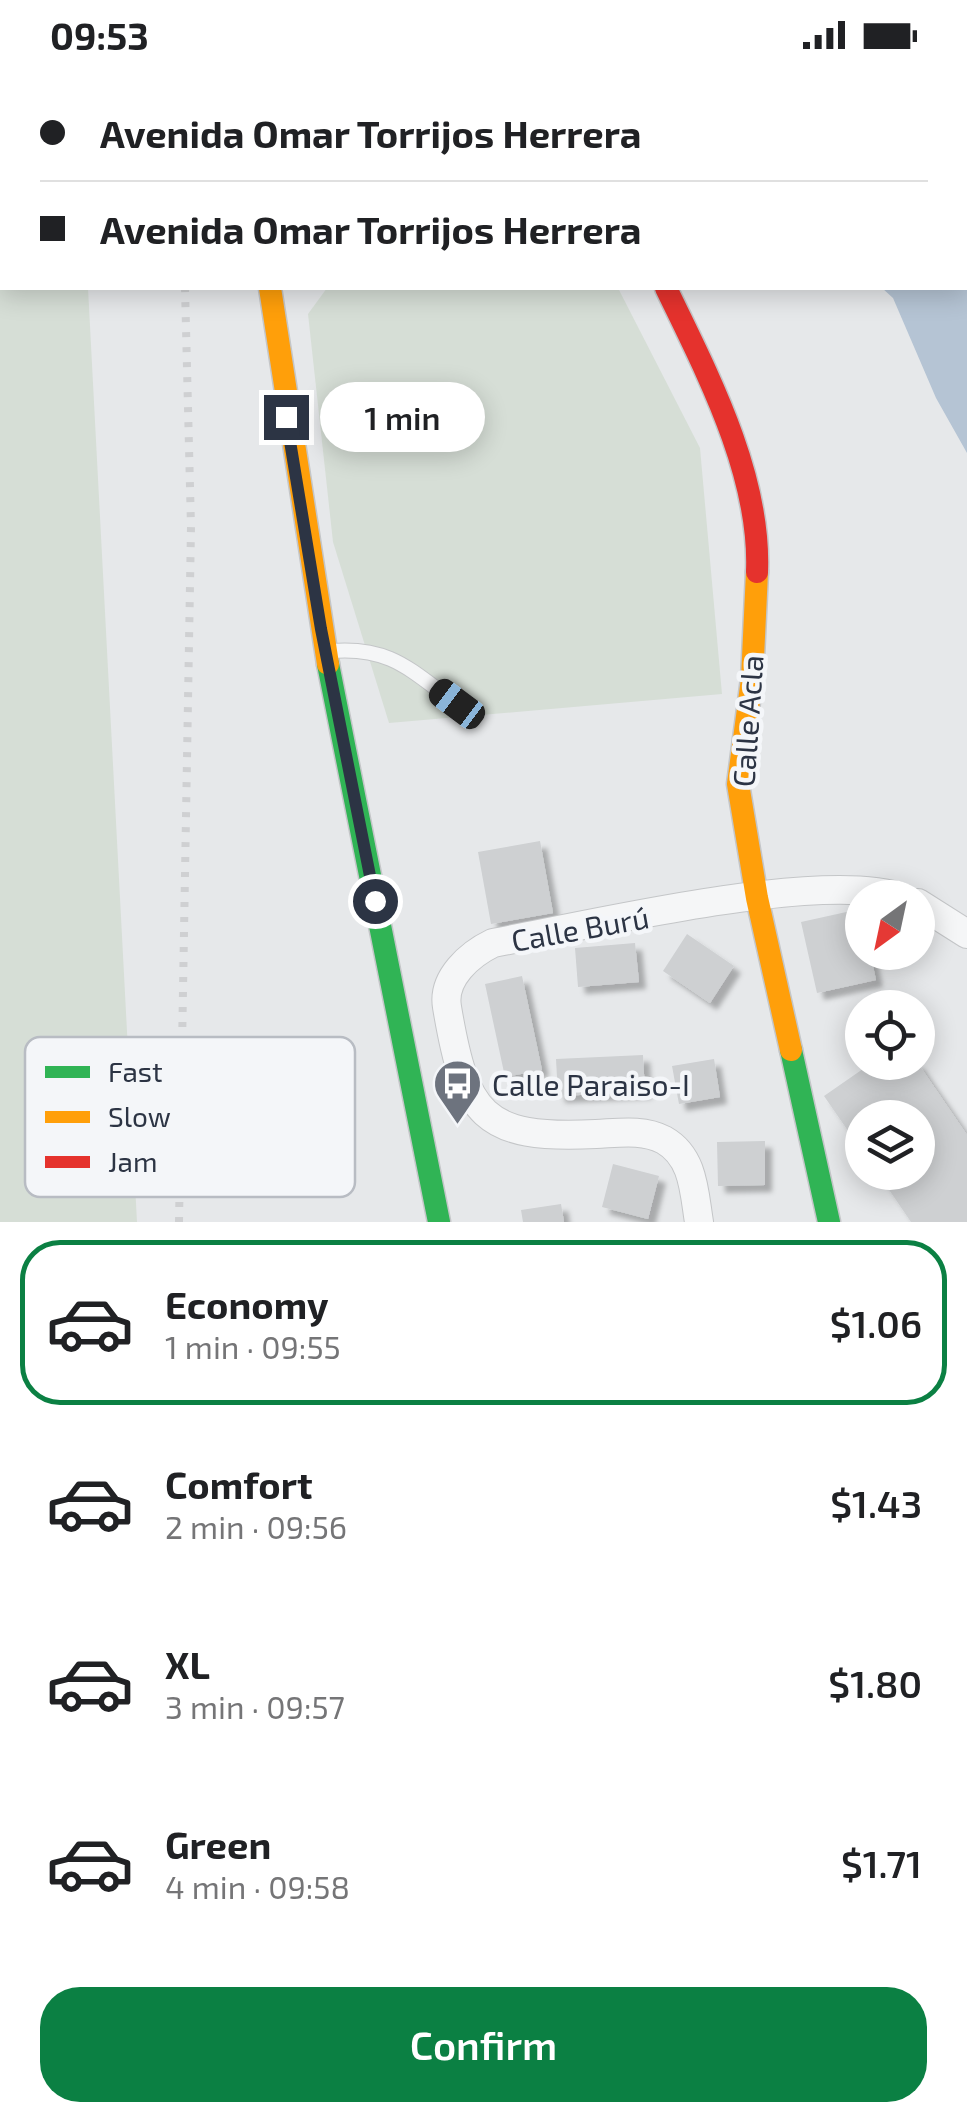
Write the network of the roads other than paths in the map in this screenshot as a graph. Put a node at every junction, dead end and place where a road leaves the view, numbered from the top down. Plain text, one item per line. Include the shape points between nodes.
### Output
1 (270, 290) edge
2 (667, 290) edge
3 (326, 652) junction
4 (457, 704) dead end
5 (845, 889) edge
6 (757, 898) junction
7 (935, 913) edge
8 (967, 934) edge
9 (440, 1222) edge
10 (699, 1222) edge
11 (830, 1222) edge

1 - 3 street
2 - 6 street, Calle Acla via 725,412 758,543 752,679 738,784
3 - 4 lane via 367,648
3 - 9 street
5 - 6 street, Calle Burú
6 - 10 street, Calle Burú via 492,943 472,952 446,1000 460,1078 474,1102 517,1131 544,1137 638,1132 664,1140 684,1157
6 - 11 street, Calle Acla
7 - 8 street

